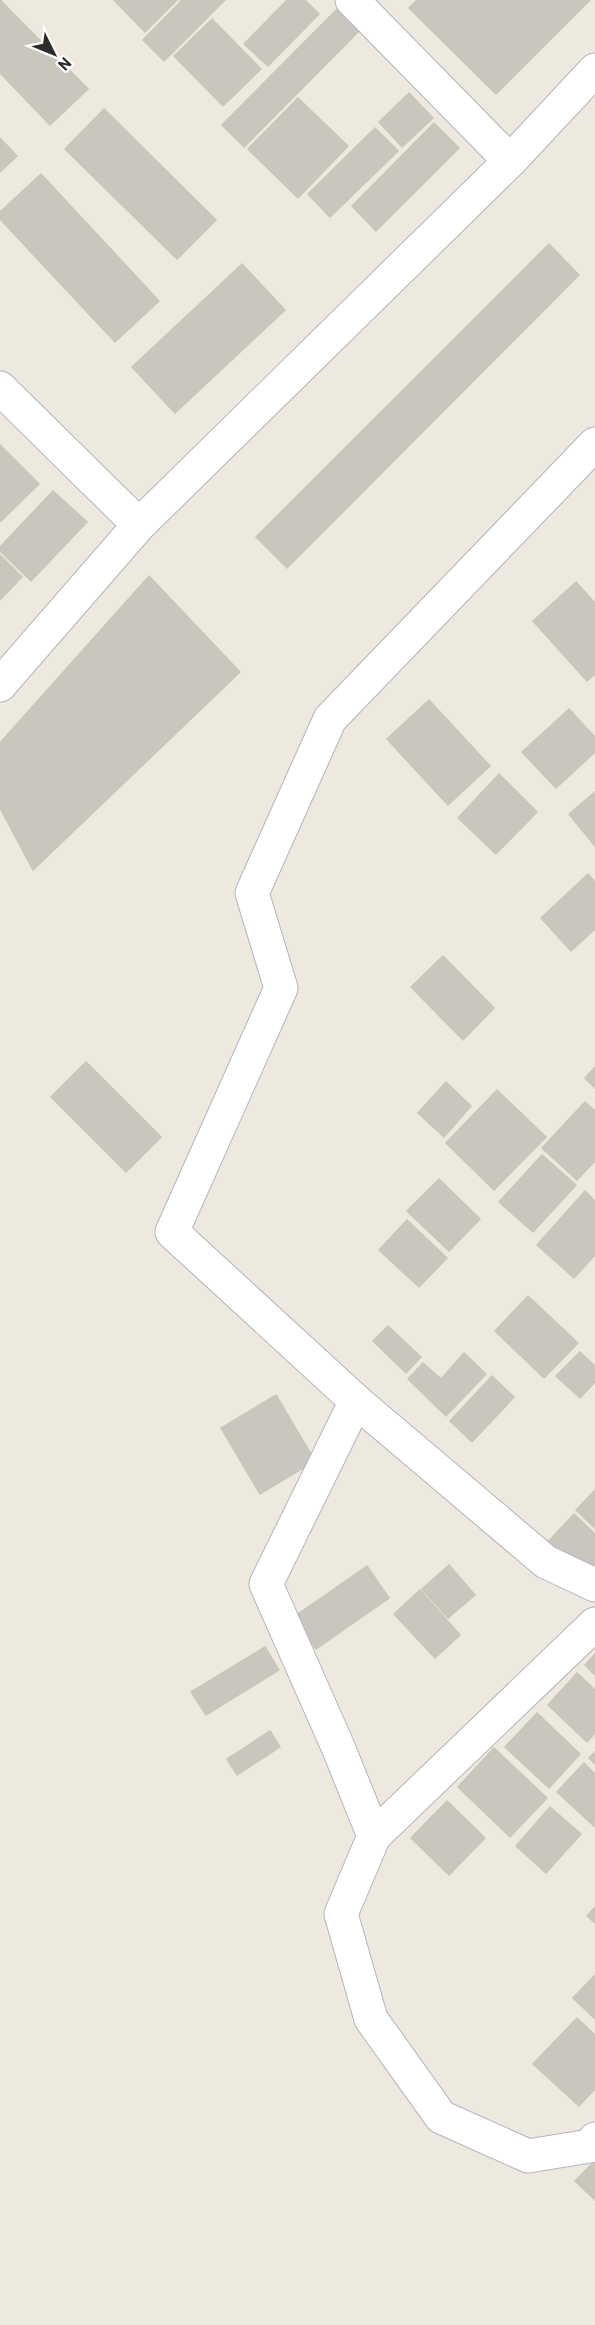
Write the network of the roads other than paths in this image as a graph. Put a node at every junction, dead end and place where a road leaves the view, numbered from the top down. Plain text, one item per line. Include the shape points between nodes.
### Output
1 (352, 0) edge
2 (595, 70) edge
3 (510, 161) junction
4 (0, 388) edge
5 (595, 444) edge
6 (139, 525) junction
7 (0, 685) edge
8 (356, 1401) junction
9 (595, 1585) edge
10 (595, 1624) edge
11 (374, 1836) junction
12 (595, 2139) edge

1 - 3 street
2 - 3 street
3 - 6 street
4 - 6 street
5 - 8 street via 330,719 252,893 280,988 172,1232
6 - 7 street
8 - 9 street via 546,1562
8 - 11 street via 266,1584
10 - 11 street
11 - 12 street via 341,1914 370,2019 441,2117 528,2156 590,2146

